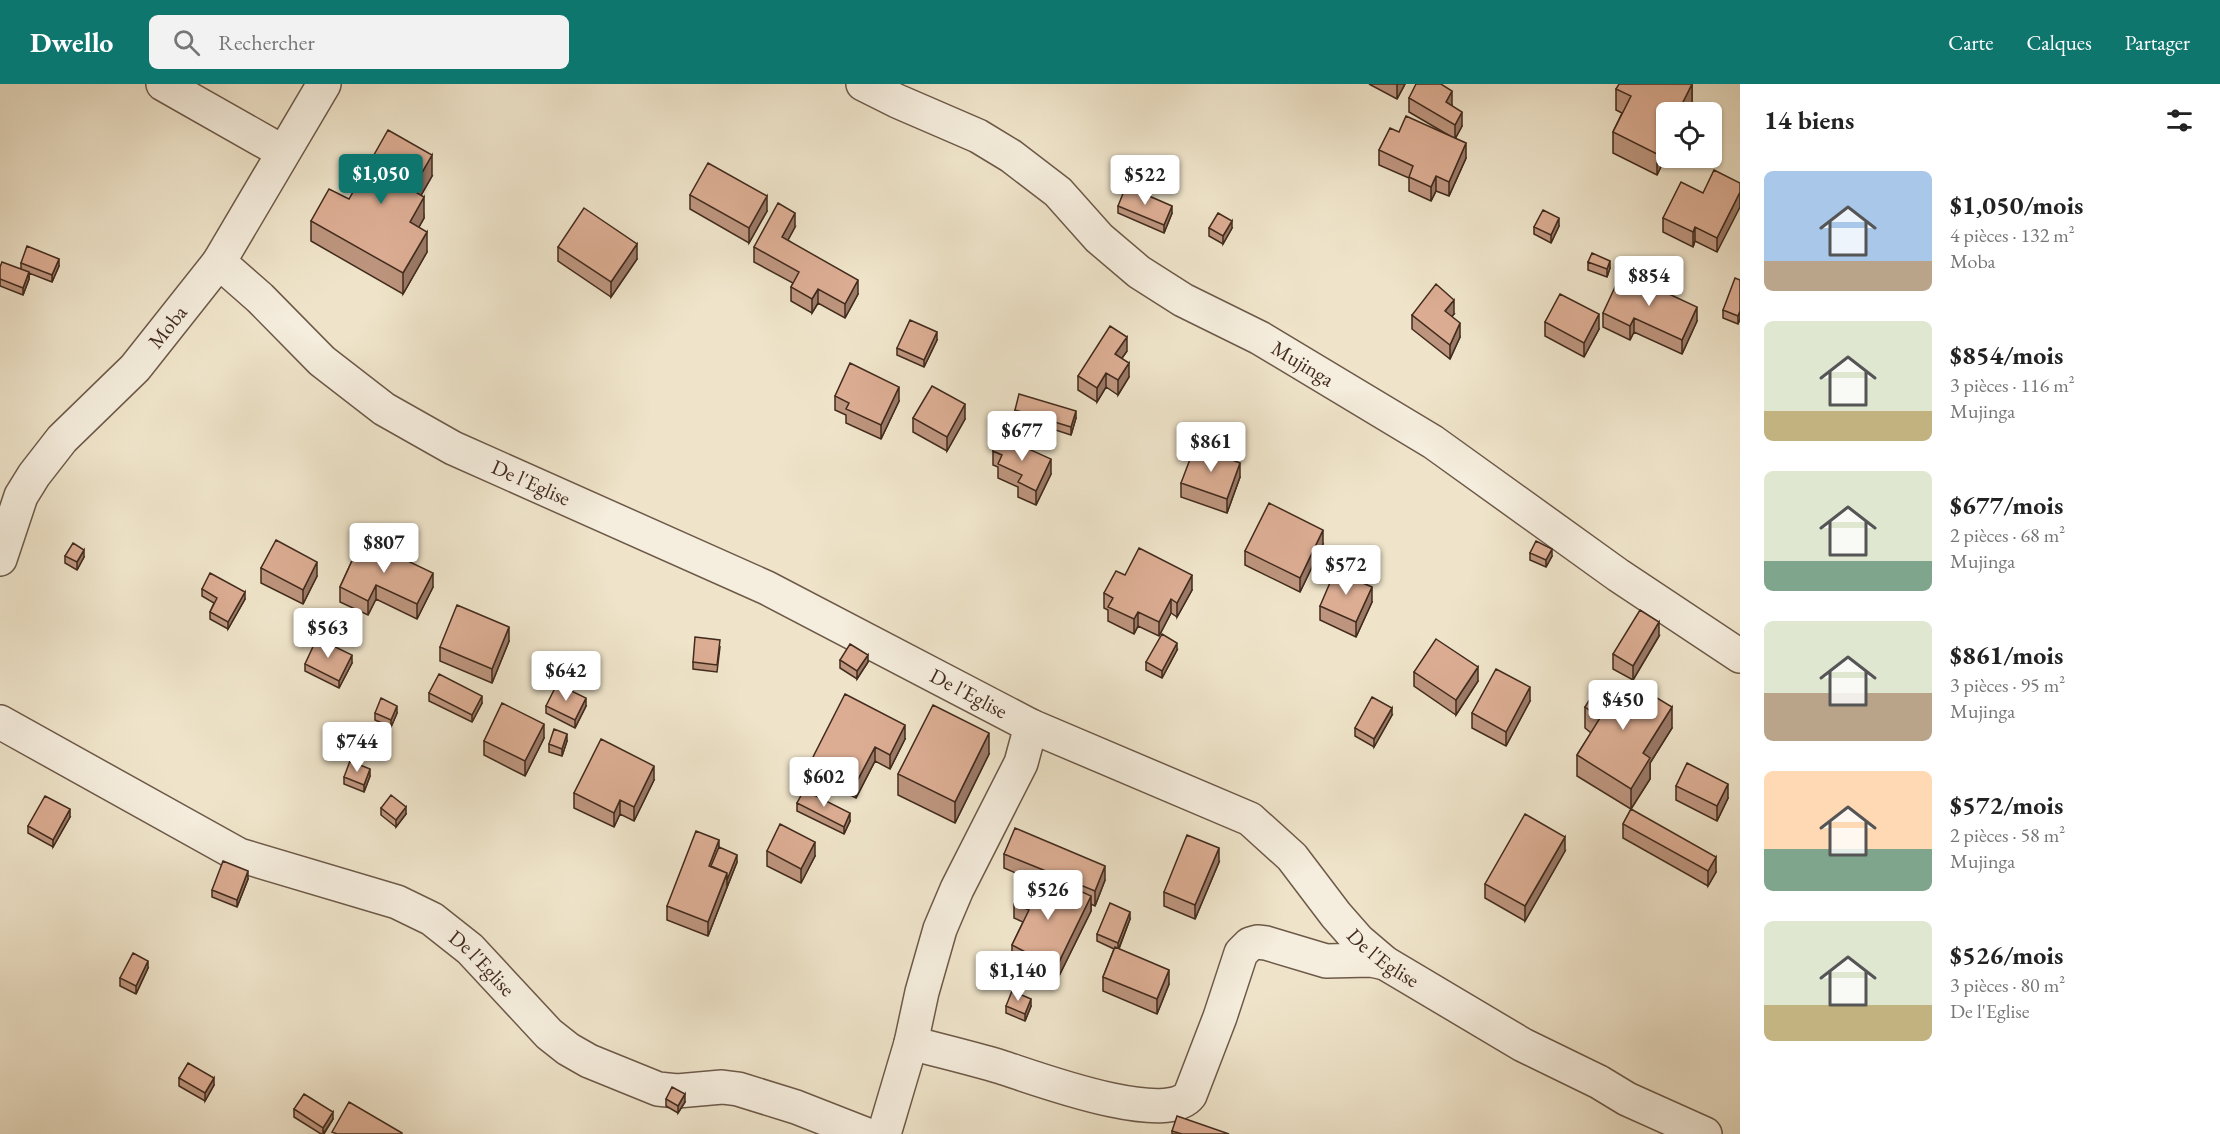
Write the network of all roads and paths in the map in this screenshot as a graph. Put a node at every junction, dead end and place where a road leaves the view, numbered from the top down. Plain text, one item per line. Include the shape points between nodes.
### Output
1 (163, 84) edge
2 (324, 84) edge
3 (863, 84) edge
4 (283, 152) junction
5 (219, 262) junction
6 (2, 548) edge
7 (1740, 656) edge
8 (0, 722) edge
9 (1031, 726) junction
10 (1385, 963) junction
11 (911, 1042) junction
12 (865, 1134) edge
13 (884, 1134) edge
14 (1705, 1134) edge

1 - 4 street
2 - 4 street, Moba
3 - 7 street, Mujinga via 978,136 1011,156 1058,192 1099,238 1139,272 1183,300 1260,338 1433,442 1618,575
4 - 5 street, Moba
5 - 6 street, Moba via 135,368 62,439 34,475 21,496
5 - 9 street, De l'Eglise via 322,361 384,409 453,448 767,588
8 - 12 street, De l'Eglise via 239,855 397,902 432,919 470,949 549,1034 589,1062 658,1089 738,1089
9 - 10 street, De l'Eglise via 1251,819 1292,857 1336,915
9 - 11 street via 1021,763 940,929
10 - 11 street via 1326,961 1266,943 1250,944 1241,953 1190,1095 1170,1106 1112,1100
10 - 14 street, De l'Eglise via 1523,1045
11 - 13 street

